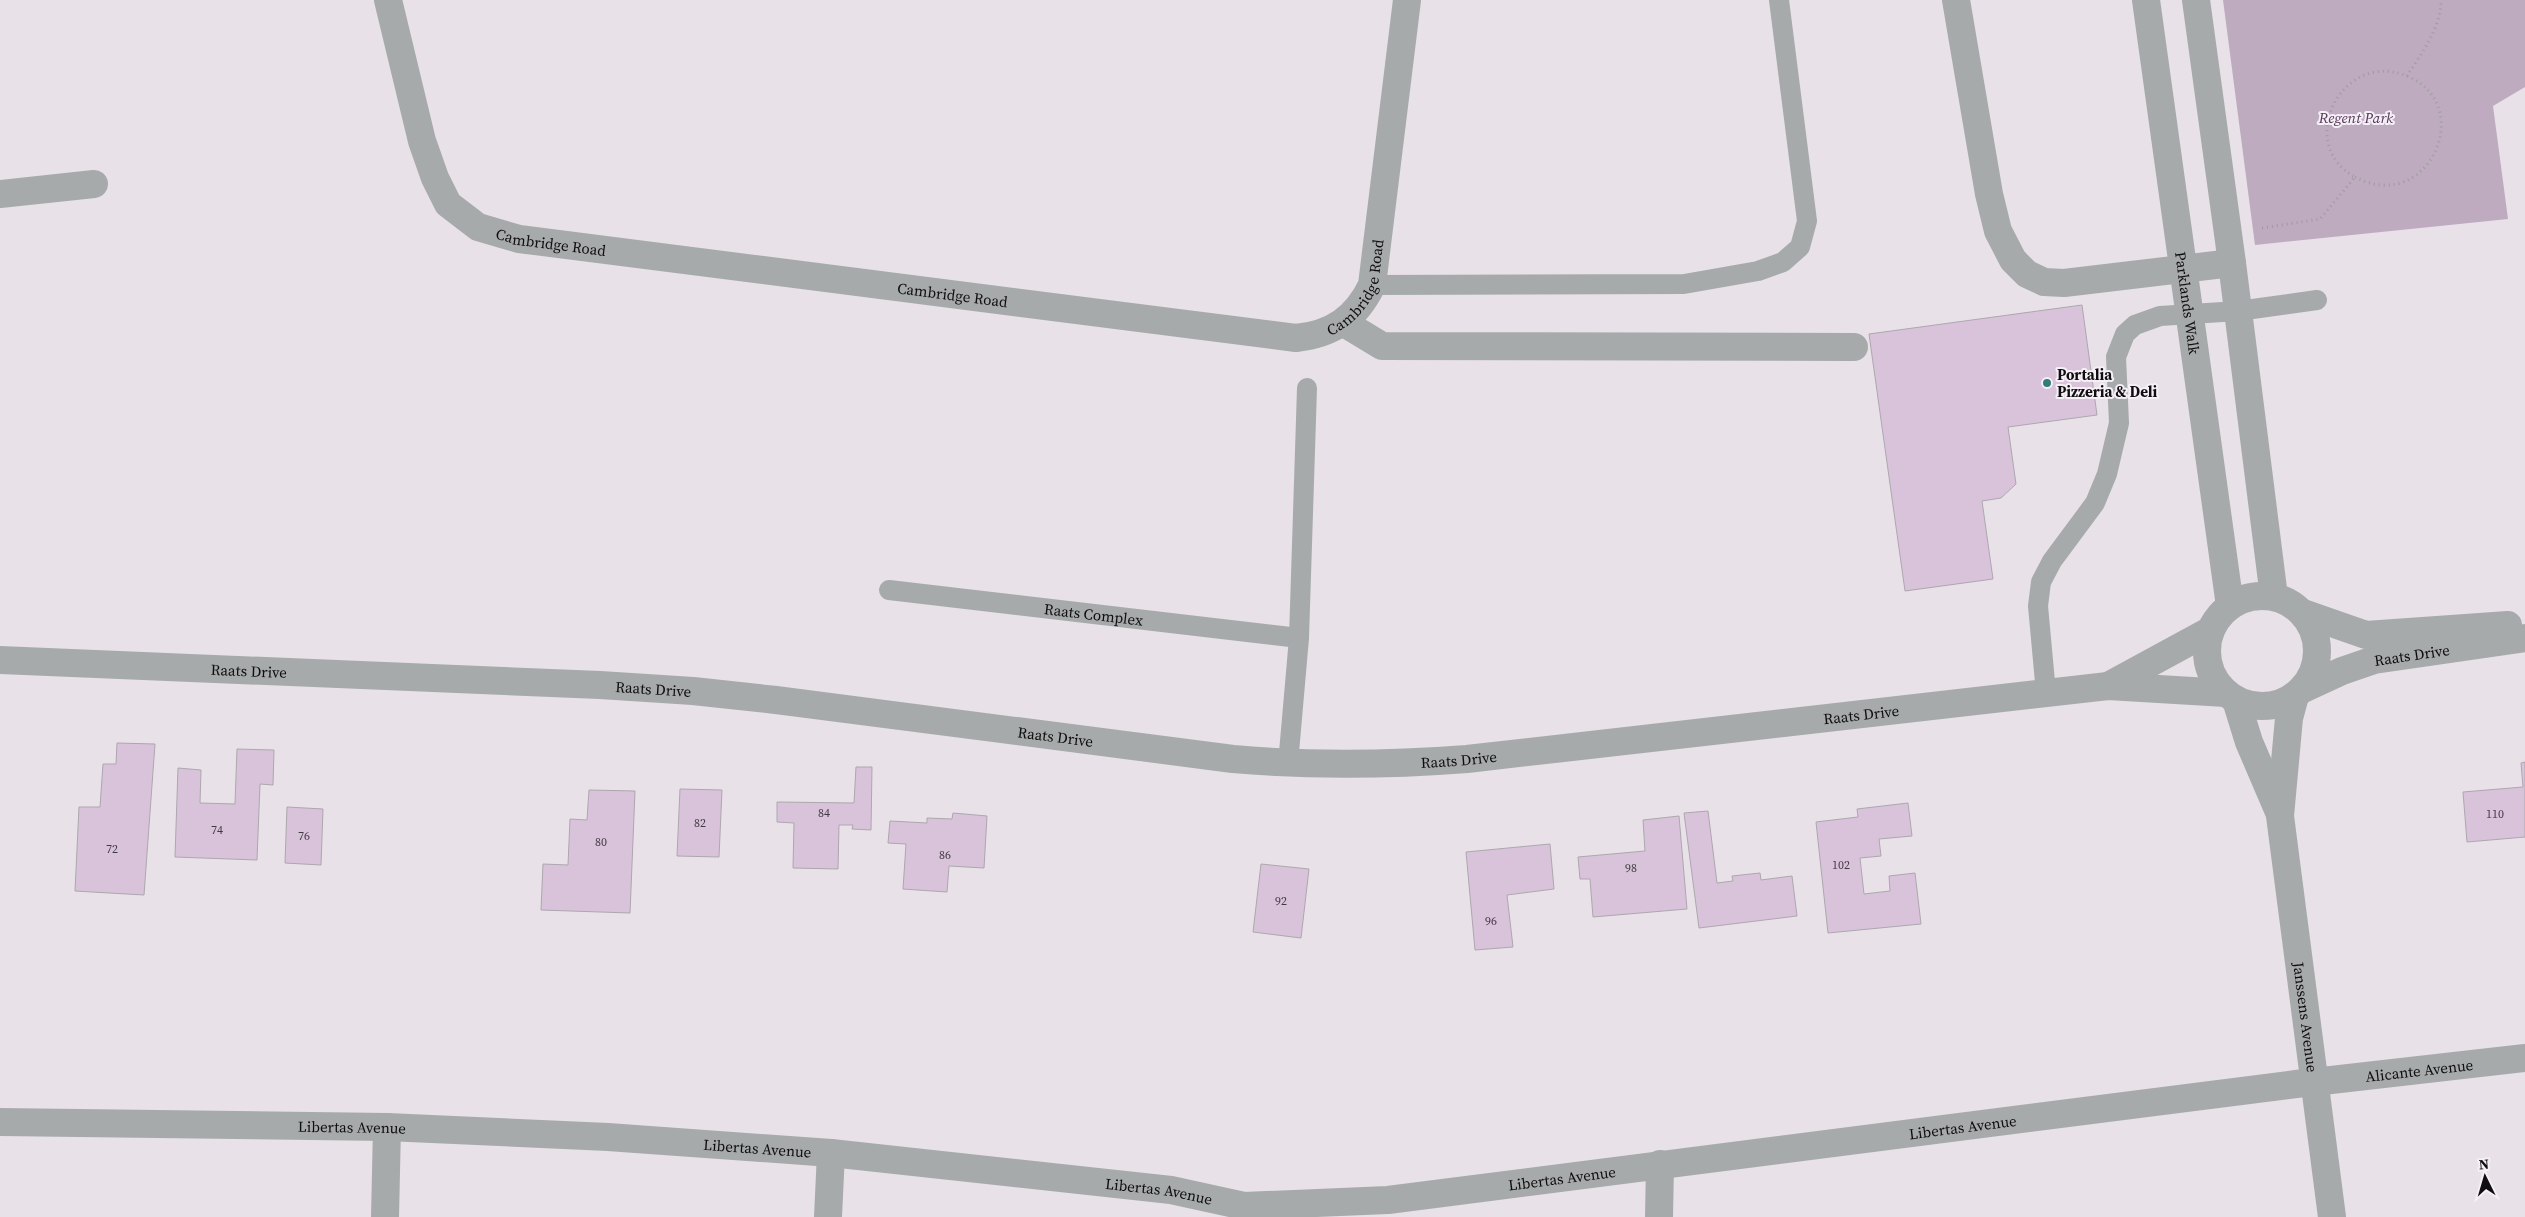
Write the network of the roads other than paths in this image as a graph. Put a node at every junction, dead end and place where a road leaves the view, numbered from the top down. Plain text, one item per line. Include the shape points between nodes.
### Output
1 (388, 0) edge
2 (1407, 0) edge
3 (1779, 0) edge
4 (1956, 0) edge
5 (2146, 0) edge
6 (2196, 0) edge
7 (94, 184) dead end
8 (0, 194) edge
9 (2232, 264) junction
10 (2183, 269) junction
11 (1372, 285) junction
12 (2317, 300) dead end
13 (2238, 311) junction
14 (2189, 313) junction
15 (1344, 323) junction
16 (1854, 346) dead end
17 (1307, 388) dead end
18 (889, 590) dead end
19 (2274, 597) junction
20 (2230, 606) junction
21 (2303, 613) junction
22 (2525, 624) edge
23 (2211, 630) junction
24 (1299, 638) junction
25 (2525, 638) edge
26 (0, 660) edge
27 (2108, 686) junction
28 (2046, 693) junction
29 (2299, 693) junction
30 (2231, 697) junction
31 (1288, 764) junction
32 (2280, 816) junction
33 (2525, 1058) edge
34 (2314, 1082) junction
35 (0, 1122) edge
36 (388, 1127) junction
37 (830, 1152) junction
38 (1660, 1164) junction
39 (1244, 1212) edge
40 (385, 1217) edge
41 (828, 1217) edge
42 (1659, 1217) edge
43 (2332, 1217) edge

1 - 15 street, Cambridge Road via 422,141 435,178 448,204 478,227 519,239 1280,337 1313,336
2 - 11 street, Cambridge Road
3 - 11 lane via 1806,221 1800,247 1783,262 1758,271 1684,284
4 - 10 street via 1989,194 1998,232 2012,260 2027,274 2044,282 2064,283
5 - 10 street, Parklands Walk
6 - 9 street
7 - 8 street
9 - 10 street
9 - 13 street
10 - 14 street, Parklands Walk
11 - 15 street, Cambridge Road via 1356,312
12 - 13 lane
13 - 14 lane
13 - 19 street
14 - 20 street, Parklands Walk
14 - 28 lane via 2160,316 2135,325 2119,344 2116,373 2119,423 2107,474 2095,503 2052,561 2041,582 2038,606
15 - 16 street via 1382,346
17 - 24 lane
18 - 24 lane, Raats Complex
19 - 20 street via 2244,599
19 - 21 street
20 - 23 street via 2218,617
21 - 22 street, Raats Drive via 2366,635
21 - 29 street via 2316,637 2318,651 2316,665
23 - 27 street, Raats Drive
23 - 30 street via 2208,664 2214,680
24 - 31 lane
25 - 29 street, Raats Drive via 2374,660 2342,671
26 - 31 street, Raats Drive via 693,691
27 - 28 street, Raats Drive
27 - 30 street, Raats Drive
28 - 31 street, Raats Drive via 1467,759
29 - 30 street via 2266,707
29 - 32 street, Janssens Avenue via 2289,718
30 - 32 street, Janssens Avenue
32 - 34 street, Janssens Avenue
33 - 34 street, Alicante Avenue
34 - 38 street, Libertas Avenue
34 - 43 street, Janssens Avenue
35 - 36 street, Libertas Avenue
36 - 37 street, Libertas Avenue
36 - 40 street
37 - 39 street, Libertas Avenue via 1171,1190
37 - 41 street
38 - 39 street, Libertas Avenue via 1388,1200
38 - 42 street

